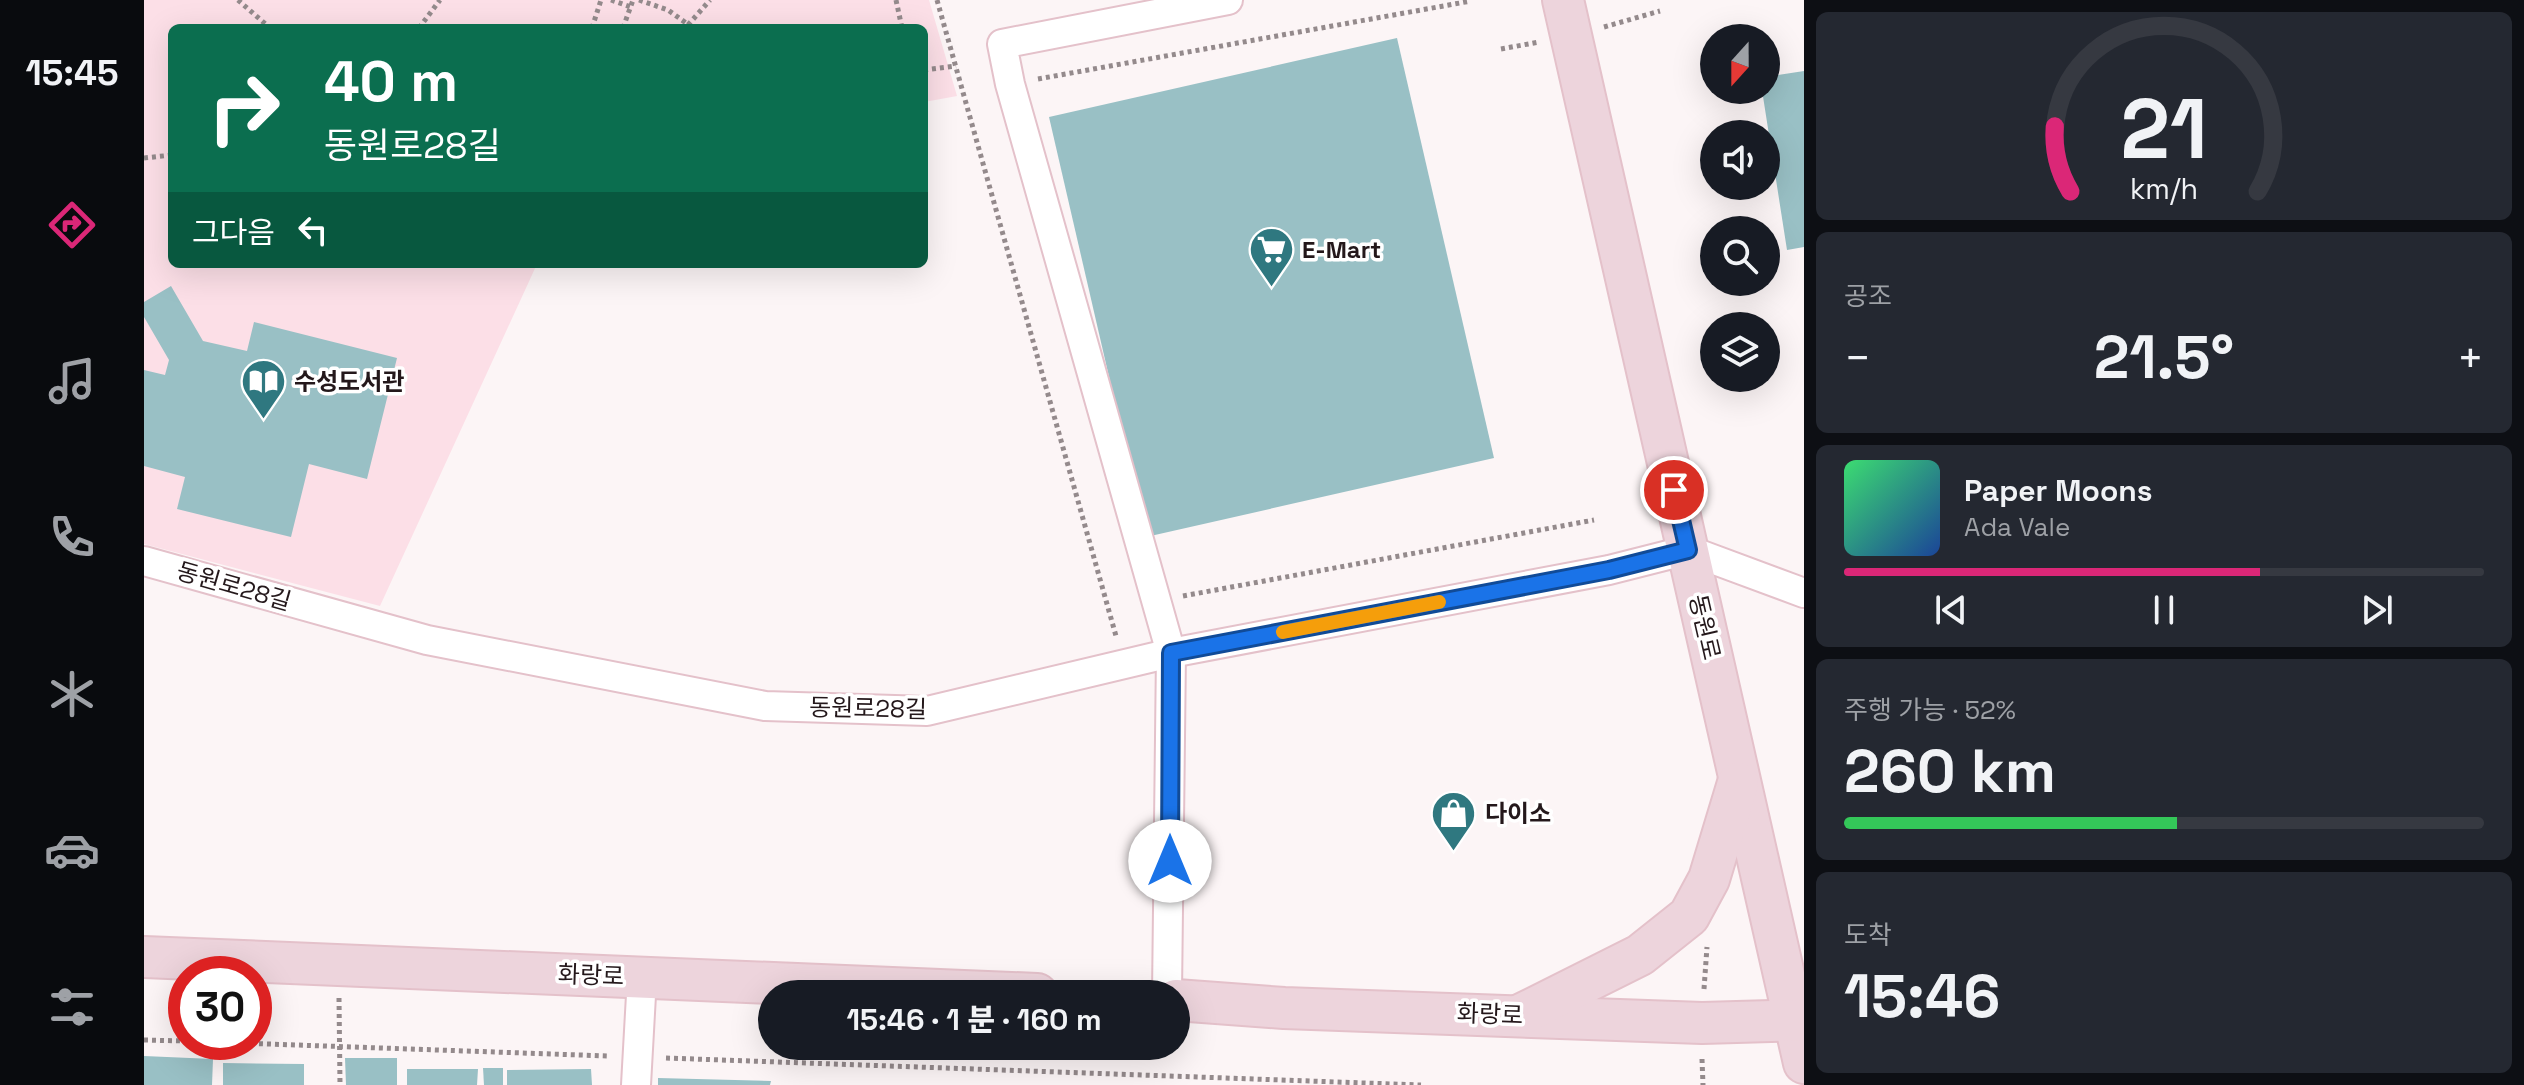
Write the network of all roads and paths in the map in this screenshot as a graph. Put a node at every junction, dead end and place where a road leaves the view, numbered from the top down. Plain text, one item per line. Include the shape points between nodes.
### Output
1 (238, 0) edge
2 (440, 0) edge
3 (601, 0) edge
4 (611, 0) edge
5 (636, 0) edge
6 (710, 0) edge
7 (896, 0) edge
8 (937, 0) edge
9 (1228, 0) edge
10 (1563, 0) edge
11 (1471, 1) edge
12 (631, 7) junction
13 (265, 24) edge
14 (422, 24) edge
15 (593, 24) edge
16 (625, 24) edge
17 (688, 24) edge
18 (692, 24) edge
19 (901, 24) edge
20 (956, 66) junction
21 (928, 70) edge
22 (1030, 80) dead end
23 (168, 155) edge
24 (144, 158) edge
25 (1594, 520) dead end
26 (1688, 550) junction
27 (144, 561) edge
28 (1804, 593) edge
29 (1177, 597) dead end
30 (1116, 636) dead end
31 (1171, 653) junction
32 (1739, 780) junction
33 (1689, 916) junction
34 (144, 957) edge
35 (338, 965) junction
36 (642, 977) junction
37 (1167, 980) edge
38 (758, 982) edge
39 (1190, 1001) edge
40 (1520, 1015) junction
41 (1799, 1020) edge
42 (1702, 1023) junction
43 (144, 1040) edge
44 (168, 1041) edge
45 (272, 1044) edge
46 (340, 1047) junction
47 (1804, 1063) edge
48 (636, 1071) edge
49 (340, 1085) edge
50 (1421, 1085) edge
51 (1703, 1085) edge

1 - 13 path
2 - 14 path
3 - 15 path
4 - 12 path
5 - 12 path
5 - 17 path via 668,10
6 - 18 path
7 - 19 path
8 - 20 path
9 - 31 street via 1002,44
10 - 26 main road, 동원로
11 - 22 path
12 - 16 path
20 - 21 path
20 - 30 path
23 - 24 path
25 - 29 path
26 - 28 street
26 - 31 street, 동원로28길 via 1609,570
26 - 32 main road, 동원로
27 - 31 street, 동원로28길 via 427,640 765,706 927,711
31 - 37 street
32 - 33 main road via 1709,879
32 - 41 main road, 동원로
33 - 40 main road via 1640,955
33 - 42 path via 1709,929
34 - 35 main road, 화랑로
35 - 36 main road, 화랑로
35 - 46 path
36 - 38 main road, 화랑로
36 - 48 street
39 - 40 main road, 화랑로
40 - 42 main road, 화랑로
41 - 42 main road, 화랑로
41 - 47 main road, 동원로
42 - 51 path
43 - 44 path
45 - 46 path
46 - 48 path
46 - 49 path
48 - 50 path

